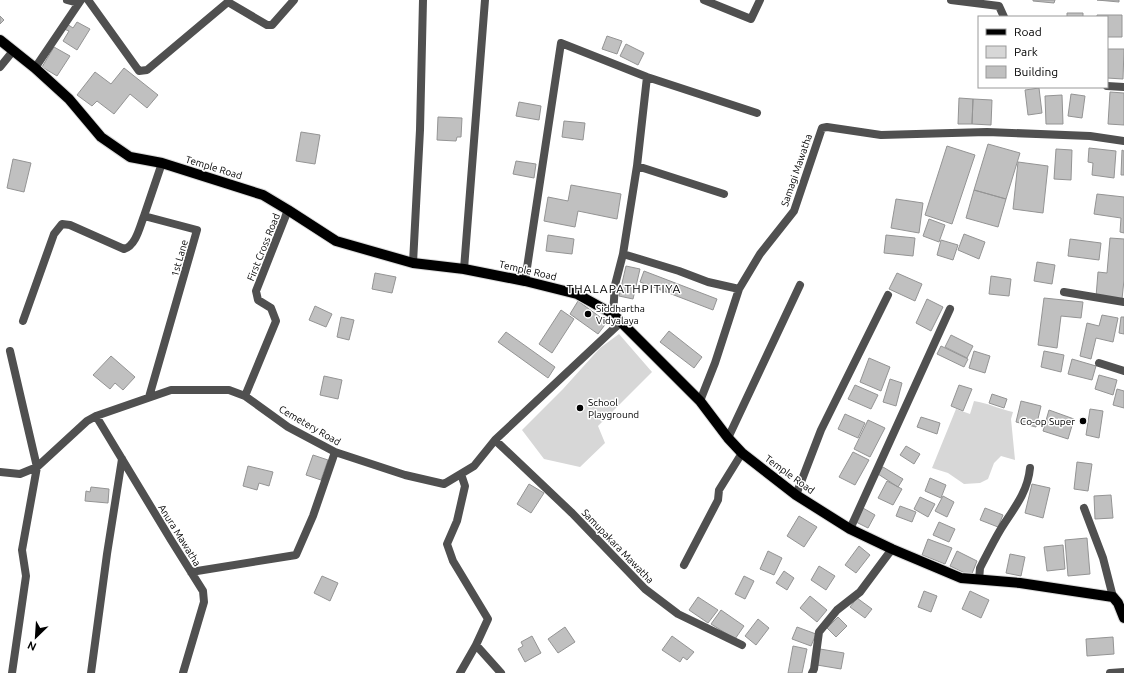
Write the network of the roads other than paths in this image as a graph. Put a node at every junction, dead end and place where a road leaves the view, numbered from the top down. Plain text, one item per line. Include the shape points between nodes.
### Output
1 (67, 0) edge
2 (88, 0) edge
3 (294, 0) edge
4 (423, 0) edge
5 (484, 0) edge
6 (704, 0) edge
7 (760, 0) edge
8 (951, 0) edge
9 (79, 2) edge
10 (1004, 16) edge
11 (0, 40) edge
12 (13, 51) junction
13 (0, 67) edge
14 (35, 68) junction
15 (647, 77) junction
16 (1108, 86) edge
17 (1124, 87) edge
18 (757, 113) dead end
19 (1124, 141) edge
20 (162, 163) junction
21 (637, 166) junction
22 (724, 194) dead end
23 (288, 210) junction
24 (144, 216) junction
25 (624, 254) junction
26 (413, 263) junction
27 (464, 269) junction
28 (525, 280) junction
29 (800, 285) dead end
30 (739, 290) junction
31 (1064, 292) dead end
32 (888, 295) dead end
33 (1124, 302) edge
34 (950, 309) dead end
35 (613, 314) junction
36 (23, 321) dead end
37 (621, 322) junction
38 (10, 351) dead end
39 (1100, 363) dead end
40 (1124, 371) edge
41 (245, 396) junction
42 (149, 397) junction
43 (700, 401) junction
44 (96, 416) junction
45 (728, 438) junction
46 (494, 440) junction
47 (335, 452) junction
48 (742, 453) junction
49 (122, 459) junction
50 (37, 467) junction
51 (1030, 468) dead end
52 (0, 472) edge
53 (460, 474) junction
54 (796, 495) junction
55 (1084, 508) dead end
56 (850, 529) junction
57 (892, 549) junction
58 (684, 565) dead end
59 (191, 572) junction
60 (979, 580) junction
61 (1113, 597) junction
62 (1124, 618) edge
63 (476, 645) junction
64 (742, 645) dead end
65 (1124, 672) edge
66 (12, 673) edge
67 (92, 673) edge
68 (183, 673) edge
69 (460, 673) edge
70 (501, 673) edge
71 (812, 673) edge
72 (1110, 673) edge

1 - 9 street
2 - 3 street via 138,71 147,70 228,2 267,25 272,24
4 - 26 street
5 - 27 street
6 - 7 street via 751,19
8 - 10 street via 999,6
9 - 14 street
11 - 12 main road, Temple Road
12 - 13 street
12 - 14 main road, Temple Road
14 - 20 main road, Temple Road via 69,99 101,137 130,157
15 - 18 street
15 - 21 street
15 - 28 street via 561,43
16 - 17 street
19 - 30 street, Samagi Mawatha via 1090,136 987,132 881,135 822,128 794,211 760,254
20 - 23 main road, Temple Road via 263,195
20 - 24 street
21 - 22 street
21 - 25 street
23 - 26 main road, Temple Road via 336,242
23 - 41 street, First Cross Road via 256,291 258,300 271,308 276,321
24 - 36 street via 133,242 124,249 70,225 62,224 54,234
24 - 42 street, 1st Lane via 197,230
25 - 30 street
25 - 35 street via 615,285
26 - 27 main road, Temple Road
27 - 28 main road, Temple Road
28 - 35 main road, Temple Road via 577,294
29 - 45 street
30 - 43 street
31 - 33 street
32 - 54 street via 822,430
34 - 56 street
35 - 37 main road, Temple Road
37 - 43 main road, Temple Road
37 - 46 street, Cemetery Road
38 - 50 street
39 - 40 street
41 - 42 street, Cemetery Road via 229,390 171,390
41 - 47 street, Cemetery Road via 288,427
42 - 44 street, Cemetery Road
43 - 45 main road, Temple Road
44 - 49 street, Anura Mawatha
44 - 50 street, Cemetery Road via 86,421
45 - 48 main road, Temple Road
46 - 53 street, Cemetery Road via 474,466
46 - 64 street, Samupakara Mawatha via 572,513 645,589 678,614
47 - 53 street, Cemetery Road via 405,476 444,484
47 - 59 street via 296,556
48 - 54 main road, Temple Road
48 - 58 street via 719,490 718,500
49 - 59 street, Anura Mawatha
49 - 67 street via 106,554
50 - 52 street, Cemetery Road via 20,474
50 - 66 street via 22,550 26,576
51 - 60 street via 1029,479 1022,496 983,562
53 - 63 street via 465,486 457,521 446,544 453,561 488,619
54 - 56 main road, Temple Road
55 - 61 street via 1103,558
56 - 57 main road, Temple Road
57 - 60 main road, Temple Road via 961,578
57 - 71 street via 860,592 837,610 819,632
59 - 68 street, Anura Mawatha via 203,591 204,602
60 - 61 main road, Temple Road via 1020,583
61 - 62 main road
63 - 69 street
63 - 70 street
65 - 72 street

